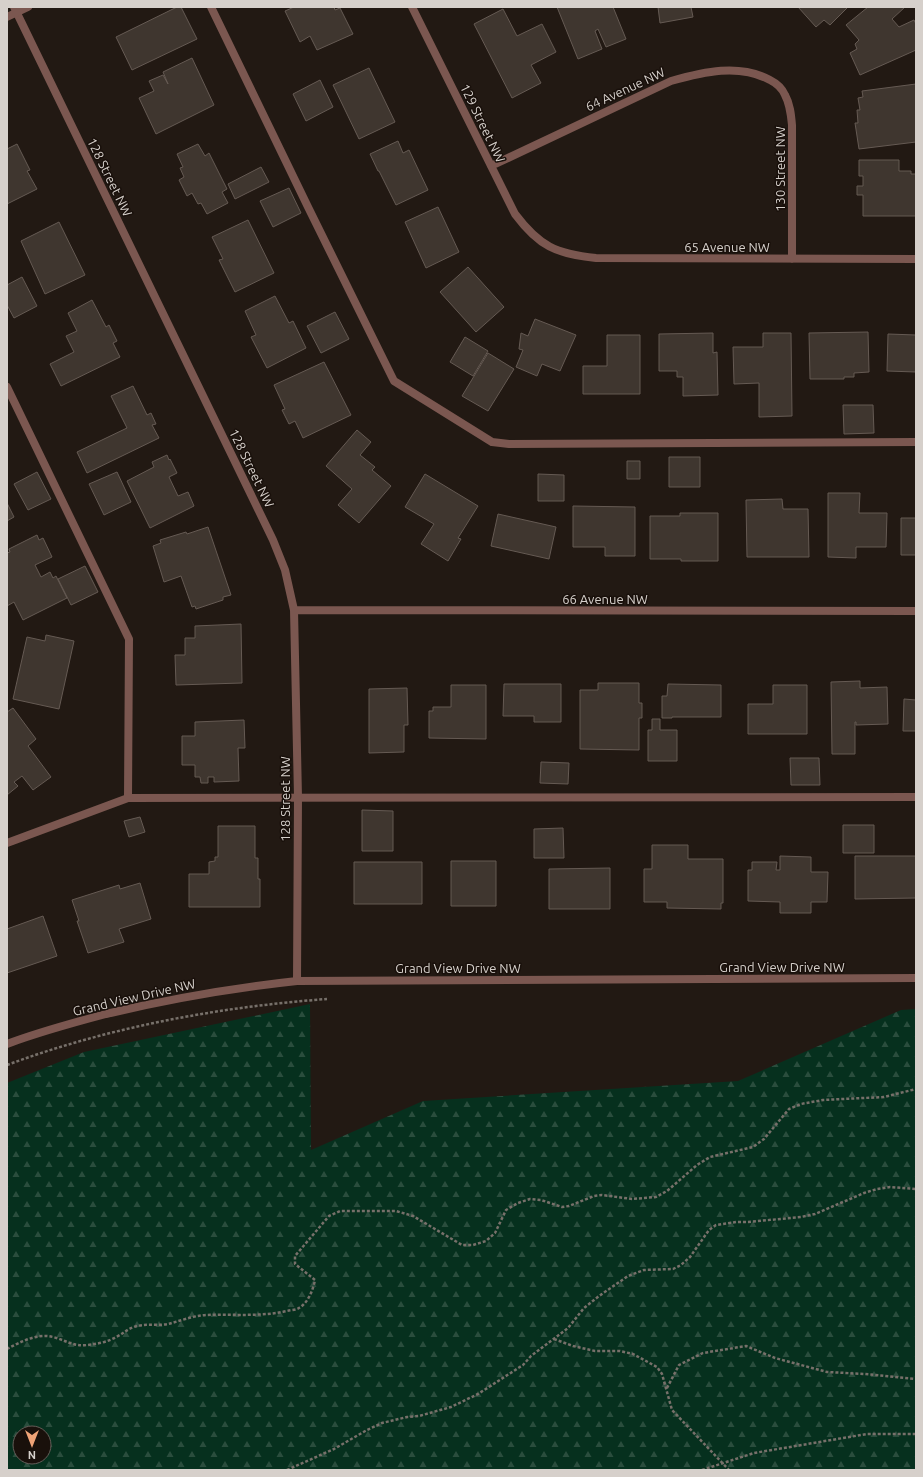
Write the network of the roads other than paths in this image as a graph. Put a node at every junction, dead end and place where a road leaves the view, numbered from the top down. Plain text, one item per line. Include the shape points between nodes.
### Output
1 (28, 7) edge
2 (211, 7) edge
3 (416, 8) edge
4 (16, 10) edge
5 (7, 17) edge
6 (776, 84) joint
7 (491, 166) junction
8 (541, 242) joint
9 (792, 259) junction
10 (916, 259) edge
11 (7, 387) edge
12 (916, 442) edge
13 (294, 610) junction
14 (916, 611) edge
15 (916, 796) edge
16 (298, 797) junction
17 (128, 798) junction
18 (7, 843) edge
19 (916, 978) edge
20 (297, 981) junction
21 (7, 1044) edge

1 - 4 street
2 - 12 street via 394,381 492,442
3 - 7 street, 129 Street NW
4 - 5 street
4 - 13 street, 128 Street NW via 274,540 285,570
6 - 7 street, 64 Avenue NW via 759,74 722,70 671,81
6 - 9 street, 130 Street NW via 785,94 791,110
7 - 8 street, 129 Street NW via 515,214 526,229
8 - 9 street, 65 Avenue NW via 574,256 596,258
9 - 10 street, 65 Avenue NW
11 - 17 street via 129,639
13 - 14 street, 66 Avenue NW
13 - 16 street, 128 Street NW
15 - 16 street
16 - 17 street
16 - 20 street, 128 Street NW
17 - 18 street
19 - 20 street, Grand View Drive NW
20 - 21 street, Grand View Drive NW via 201,993 141,1006 46,1030

